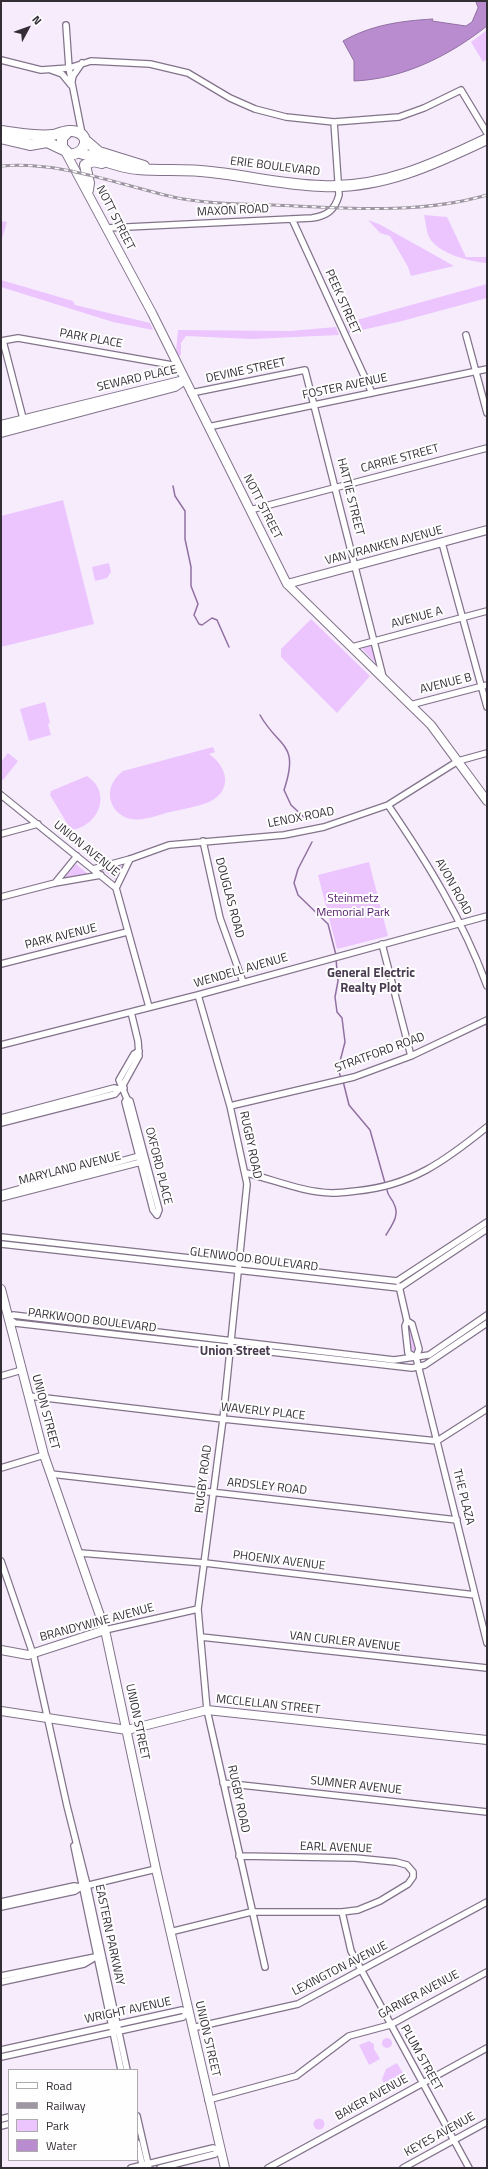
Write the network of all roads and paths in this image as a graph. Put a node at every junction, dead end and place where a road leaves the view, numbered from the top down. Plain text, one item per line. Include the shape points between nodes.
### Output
1 (66, 25) dead end
2 (1, 60) edge
3 (83, 63) junction
4 (68, 68) junction
5 (48, 70) junction
6 (72, 85) junction
7 (77, 116) junction
8 (334, 122) junction
9 (1, 131) edge
10 (70, 131) junction
11 (487, 133) edge
12 (83, 137) junction
13 (1, 138) edge
14 (487, 139) edge
15 (65, 151) junction
16 (79, 153) junction
17 (109, 161) junction
18 (148, 168) junction
19 (80, 176) junction
20 (338, 186) junction
21 (88, 190) junction
22 (292, 219) junction
23 (107, 228) junction
24 (466, 335) dead end
25 (2, 341) edge
26 (178, 366) junction
27 (487, 369) edge
28 (305, 370) joint
29 (476, 371) junction
30 (185, 380) junction
31 (191, 393) junction
32 (372, 393) junction
33 (316, 405) junction
34 (487, 413) edge
35 (24, 423) junction
36 (1, 425) edge
37 (208, 427) junction
38 (1, 433) edge
39 (487, 448) edge
40 (335, 488) junction
41 (250, 510) junction
42 (487, 530) edge
43 (442, 543) junction
44 (356, 566) junction
45 (287, 584) junction
46 (487, 611) edge
47 (462, 617) junction
48 (375, 641) junction
49 (352, 647) junction
50 (384, 677) junction
51 (484, 685) edge
52 (410, 704) junction
53 (487, 707) edge
54 (487, 754) edge
55 (458, 761) junction
56 (1, 795) edge
57 (487, 801) edge
58 (388, 805) junction
59 (38, 824) junction
60 (1, 834) edge
61 (202, 841) junction
62 (77, 856) junction
63 (130, 859) junction
64 (93, 869) junction
65 (100, 875) junction
66 (55, 883) junction
67 (116, 888) junction
68 (1, 897) edge
69 (487, 916) edge
70 (460, 923) junction
71 (127, 932) junction
72 (382, 944) junction
73 (1, 964) edge
74 (243, 982) junction
75 (487, 986) edge
76 (198, 995) junction
77 (149, 1007) junction
78 (131, 1012) junction
79 (487, 1020) edge
80 (1, 1045) edge
81 (411, 1056) junction
82 (122, 1087) junction
83 (230, 1106) junction
84 (1, 1118) edge
85 (1, 1123) edge
86 (487, 1127) edge
87 (142, 1159) junction
88 (246, 1173) junction
89 (1, 1194) edge
90 (1, 1198) edge
91 (487, 1222) edge
92 (487, 1229) edge
93 (1, 1237) edge
94 (1, 1244) edge
95 (240, 1262) junction
96 (239, 1270) junction
97 (398, 1281) junction
98 (399, 1288) junction
99 (1, 1289) edge
100 (487, 1315) edge
101 (8, 1318) junction
102 (407, 1321) junction
103 (487, 1323) edge
104 (231, 1344) junction
105 (416, 1357) junction
106 (418, 1368) junction
107 (22, 1370) junction
108 (1, 1376) edge
109 (29, 1396) junction
110 (487, 1409) edge
111 (223, 1419) junction
112 (437, 1441) junction
113 (44, 1455) junction
114 (1, 1468) edge
115 (51, 1474) junction
116 (213, 1492) junction
117 (457, 1520) junction
118 (80, 1553) junction
119 (1, 1561) edge
120 (205, 1563) junction
121 (1, 1580) edge
122 (8, 1581) junction
123 (475, 1595) junction
124 (198, 1609) junction
125 (105, 1630) junction
126 (201, 1637) junction
127 (487, 1643) edge
128 (1, 1650) edge
129 (33, 1653) junction
130 (487, 1668) edge
131 (208, 1710) junction
132 (1, 1711) edge
133 (49, 1720) junction
134 (127, 1730) junction
135 (487, 1740) edge
136 (223, 1783) junction
137 (67, 1806) junction
138 (487, 1812) edge
139 (239, 1856) junction
140 (156, 1869) junction
141 (87, 1885) junction
142 (81, 1887) junction
143 (1, 1902) edge
144 (487, 1902) edge
145 (1, 1908) edge
146 (251, 1912) junction
147 (342, 1912) junction
148 (170, 1932) junction
149 (99, 1956) junction
150 (265, 1967) dead end
151 (361, 1970) junction
152 (487, 1972) edge
153 (1, 1976) edge
154 (1, 1982) edge
155 (188, 2012) junction
156 (115, 2025) junction
157 (390, 2025) junction
158 (192, 2028) junction
159 (116, 2032) junction
160 (487, 2048) edge
161 (1, 2050) edge
162 (1, 2057) edge
163 (121, 2069) edge
164 (127, 2069) edge
165 (422, 2082) junction
166 (208, 2100) junction
167 (138, 2122) edge
168 (487, 2122) edge
169 (454, 2140) junction
170 (138, 2146) edge
171 (220, 2150) junction
172 (185, 2159) junction
173 (145, 2166) edge
174 (131, 2168) edge
175 (160, 2168) edge
176 (225, 2168) edge
177 (268, 2168) edge
178 (403, 2168) edge
179 (469, 2168) edge

1 - 4 street
2 - 5 street via 28,68
3 - 4 street
3 - 6 street via 73,76
3 - 8 street via 126,62 188,73 230,98 255,109 286,117
4 - 5 street
4 - 6 street
5 - 6 street via 62,74
6 - 7 street
7 - 10 street
7 - 12 street
8 - 11 street via 399,117 462,90
8 - 20 street, MAXON ROAD
9 - 10 highway via 41,136
10 - 12 highway
10 - 15 highway via 61,141
12 - 16 highway via 84,147
12 - 18 highway, ERIE BOULEVARD via 98,152
13 - 15 highway via 30,145 47,142
14 - 20 highway, ERIE BOULEVARD via 446,159 406,174 373,182
15 - 16 highway
15 - 19 main road, NOTT STREET
16 - 17 highway, ERIE BOULEVARD
16 - 19 main road, NOTT STREET via 77,168
17 - 18 highway, ERIE BOULEVARD via 127,167
17 - 21 highway via 104,164 93,161 85,165
18 - 20 highway, ERIE BOULEVARD via 211,172 287,184
19 - 21 main road, NOTT STREET
20 - 22 street, MAXON ROAD via 336,204 328,213 320,217
21 - 23 main road, NOTT STREET
22 - 23 street, MAXON ROAD
22 - 32 street, PEEK STREET
23 - 26 main road, NOTT STREET
24 - 29 street
25 - 26 street, PARK PLACE via 18,338
25 - 35 street
26 - 30 main road, NOTT STREET
27 - 29 street, FOSTER AVENUE
28 - 31 street, DEVINE STREET
28 - 33 street, HATTIE STREET
29 - 32 street, FOSTER AVENUE
29 - 34 street
30 - 31 main road, NOTT STREET
30 - 35 main road, SEWARD PLACE via 175,387
31 - 37 main road, NOTT STREET
32 - 33 street, FOSTER AVENUE
33 - 37 street, FOSTER AVENUE
33 - 40 street, HATTIE STREET
35 - 36 main road, SEWARD PLACE
35 - 38 main road, SEWARD PLACE
37 - 41 main road, NOTT STREET
39 - 40 street, CARRIE STREET
40 - 41 street, CARRIE STREET
40 - 44 street, HATTIE STREET
41 - 45 main road, NOTT STREET
42 - 43 main road, VAN VRANKEN AVENUE
43 - 44 main road, VAN VRANKEN AVENUE
43 - 47 street
44 - 45 main road, VAN VRANKEN AVENUE
44 - 48 street, HATTIE STREET
45 - 49 main road, NOTT STREET
46 - 47 street, AVENUE A
47 - 48 street, AVENUE A
47 - 51 street
48 - 49 street, AVENUE A
48 - 50 street, HATTIE STREET
49 - 50 main road, NOTT STREET
50 - 52 main road, NOTT STREET
51 - 52 street, AVENUE B
51 - 53 street
52 - 55 main road, NOTT STREET via 431,725
54 - 55 street, LENOX ROAD
55 - 57 main road, NOTT STREET
55 - 58 street, LENOX ROAD
56 - 59 street, UNION AVENUE
58 - 61 street, LENOX ROAD via 324,827 284,835
58 - 70 street, AVON ROAD via 436,877
59 - 60 street
59 - 62 street, UNION AVENUE
61 - 63 street, LENOX ROAD via 169,844
61 - 74 street, DOUGLAS ROAD via 220,918
62 - 64 street, UNION AVENUE
62 - 66 street
63 - 64 street, LENOX ROAD
63 - 67 street
64 - 65 street, UNION AVENUE
65 - 66 street
65 - 67 street, UNION AVENUE
66 - 68 street
67 - 71 street, UNION AVENUE
69 - 70 street, WENDELL AVENUE
70 - 72 street, WENDELL AVENUE
70 - 75 street, AVON ROAD
71 - 73 street, PARK AVENUE
71 - 77 street, UNION AVENUE
72 - 74 street, WENDELL AVENUE
72 - 81 street
74 - 76 street, WENDELL AVENUE
76 - 77 street, WENDELL AVENUE
76 - 83 street, RUGBY ROAD
77 - 78 street, WENDELL AVENUE
78 - 80 street, WENDELL AVENUE
78 - 82 street, OXFORD PLACE via 139,1051 134,1054 119,1080
79 - 81 street, STRATFORD ROAD
81 - 83 street, STRATFORD ROAD via 354,1077
82 - 84 street
82 - 85 street via 115,1094
82 - 87 street, OXFORD PLACE via 130,1101
83 - 88 street, RUGBY ROAD
86 - 88 street via 432,1168 379,1189 332,1193 283,1185
87 - 87 street, OXFORD PLACE via 153,1210 157,1215 159,1210
87 - 89 street, MARYLAND AVENUE
87 - 90 street, MARYLAND AVENUE
88 - 95 street, RUGBY ROAD
91 - 97 street
92 - 98 street
93 - 95 street, GLENWOOD BOULEVARD
94 - 96 street, GLENWOOD BOULEVARD
95 - 96 street, RUGBY ROAD
95 - 97 street, GLENWOOD BOULEVARD
96 - 98 street, GLENWOOD BOULEVARD
96 - 104 street, RUGBY ROAD
97 - 98 street, THE PLAZA
98 - 102 street, THE PLAZA
99 - 101 main road, UNION STREET
100 - 105 street, PARKWOOD BOULEVARD via 429,1355
101 - 104 street, PARKWOOD BOULEVARD via 22,1324
101 - 107 main road, UNION STREET
102 - 105 street, THE PLAZA via 412,1324 419,1349
102 - 105 street, THE PLAZA via 405,1326 408,1353
103 - 106 street
104 - 105 street, PARKWOOD BOULEVARD via 394,1360
104 - 106 street, PARKWOOD BOULEVARD
104 - 111 street, RUGBY ROAD
105 - 106 street, THE PLAZA
106 - 112 street, THE PLAZA
107 - 108 street
107 - 109 main road, UNION STREET
109 - 111 street, WAVERLY PLACE
109 - 113 main road, UNION STREET
110 - 112 street
111 - 112 street, WAVERLY PLACE
111 - 116 street, RUGBY ROAD
112 - 117 street, THE PLAZA
113 - 114 street
113 - 115 main road, UNION STREET
115 - 116 street, ARDSLEY ROAD
115 - 118 main road, UNION STREET
116 - 117 street, ARDSLEY ROAD
116 - 120 street, RUGBY ROAD
117 - 123 street, THE PLAZA
118 - 120 street, PHOENIX AVENUE
118 - 125 main road, UNION STREET
119 - 122 street, EASTERN PARKWAY
120 - 123 street, PHOENIX AVENUE
120 - 124 street, RUGBY ROAD
121 - 122 street
122 - 129 street, EASTERN PARKWAY
123 - 127 street, THE PLAZA
124 - 125 street, BRANDYWINE AVENUE
124 - 126 street, RUGBY ROAD
125 - 129 main road, BRANDYWINE AVENUE
125 - 134 main road, UNION STREET
126 - 130 street, VAN CURLER AVENUE
126 - 131 street, RUGBY ROAD
128 - 129 main road, BRANDYWINE AVENUE via 28,1655
129 - 133 street, EASTERN PARKWAY
131 - 134 main road, MCCLELLAN STREET
131 - 135 main road, MCCLELLAN STREET
131 - 136 street, RUGBY ROAD
132 - 133 main road, MCCLELLAN STREET
133 - 134 main road, MCCLELLAN STREET
133 - 137 street, EASTERN PARKWAY
134 - 140 main road, UNION STREET
136 - 138 street, SUMNER AVENUE
136 - 139 street, RUGBY ROAD
137 - 141 street, EASTERN PARKWAY
137 - 142 street, EASTERN PARKWAY
139 - 146 street, RUGBY ROAD
139 - 147 street, EARL AVENUE via 355,1858 396,1862 407,1865 413,1872 411,1880 406,1885 367,1908
140 - 141 street
140 - 148 main road, UNION STREET
141 - 142 street
141 - 149 street, EASTERN PARKWAY
142 - 143 street via 74,1886
142 - 145 street via 74,1891
142 - 149 street, EASTERN PARKWAY
144 - 151 street, LEXINGTON AVENUE
146 - 147 street
146 - 148 street
146 - 150 street, RUGBY ROAD
147 - 151 street, PLUM STREET via 351,1951
148 - 155 main road, UNION STREET
149 - 153 street
149 - 154 street via 84,1964
149 - 156 street, EASTERN PARKWAY
151 - 157 street, PLUM STREET
151 - 158 street, LEXINGTON AVENUE via 298,2004
152 - 157 street, GARNER AVENUE
155 - 156 street, WRIGHT AVENUE via 182,2010
155 - 158 main road, UNION STREET
155 - 159 street, WRIGHT AVENUE via 183,2016
156 - 159 street, EASTERN PARKWAY
156 - 161 street, WRIGHT AVENUE
157 - 165 street, PLUM STREET
157 - 166 street, GARNER AVENUE via 349,2036 292,2077
158 - 166 main road, UNION STREET
159 - 162 street, WRIGHT AVENUE
159 - 163 street, EASTERN PARKWAY
159 - 164 street, EASTERN PARKWAY
160 - 165 street, BAKER AVENUE
165 - 169 street, PLUM STREET
165 - 177 street, BAKER AVENUE
166 - 171 main road, UNION STREET
167 - 173 street
168 - 169 street, KEYES AVENUE
169 - 178 street, KEYES AVENUE
169 - 179 street, PLUM STREET
170 - 173 street
171 - 172 street via 215,2154
171 - 176 main road, UNION STREET
172 - 173 street
172 - 175 street
173 - 174 street

